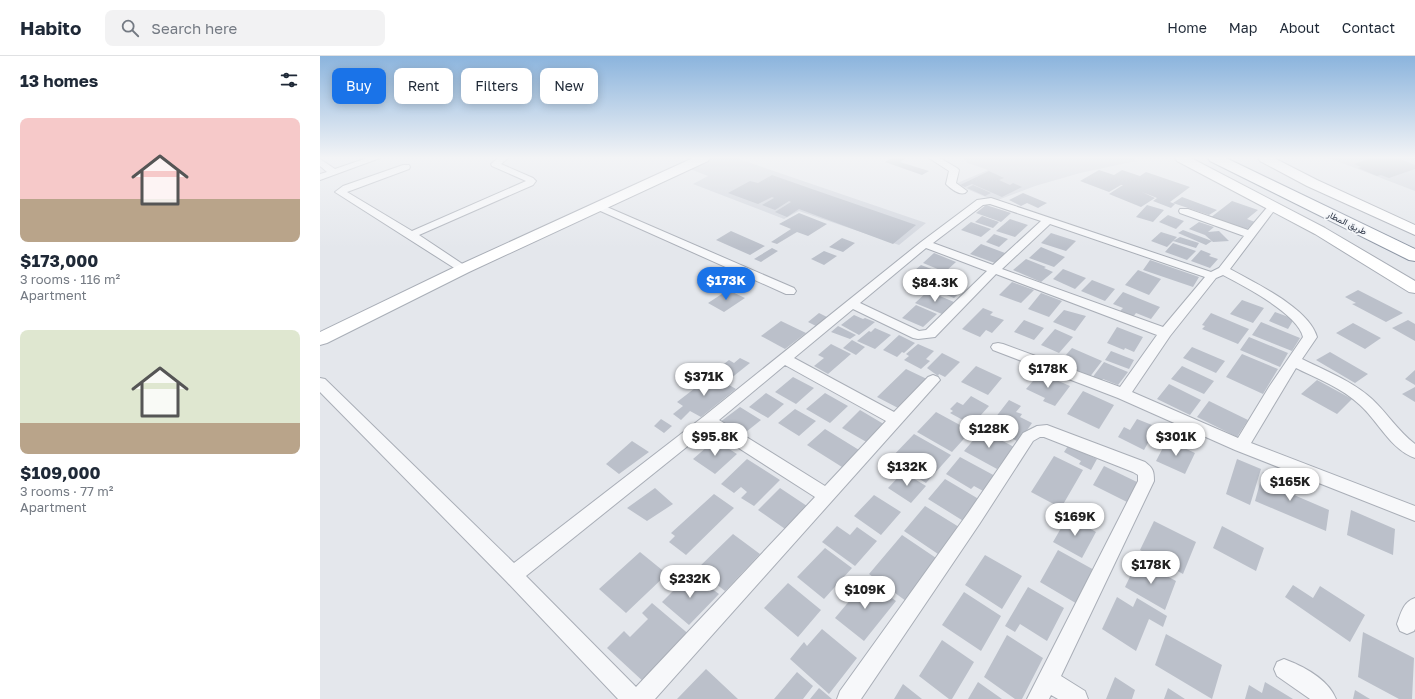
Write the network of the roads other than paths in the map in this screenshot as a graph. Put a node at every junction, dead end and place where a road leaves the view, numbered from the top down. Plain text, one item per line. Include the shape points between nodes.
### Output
1 (346, 188) edge
2 (519, 188) edge
3 (640, 188) edge
4 (957, 188) edge
5 (1239, 188) edge
6 (1276, 188) edge
7 (1303, 188) edge
8 (1323, 188) edge
9 (1336, 188) edge
10 (962, 191) dead end
11 (1273, 206) junction
12 (600, 207) junction
13 (1184, 211) dead end
14 (1048, 221) junction
15 (1415, 226) edge
16 (1415, 231) edge
17 (411, 235) junction
18 (1250, 235) junction
19 (1415, 241) edge
20 (925, 244) junction
21 (1415, 256) edge
22 (464, 269) junction
23 (995, 269) junction
24 (1217, 273) junction
25 (1415, 288) edge
26 (790, 291) dead end
27 (852, 304) junction
28 (1165, 333) junction
29 (320, 339) edge
30 (998, 347) dead end
31 (784, 359) junction
32 (1294, 361) junction
33 (933, 380) dead end
34 (320, 383) edge
35 (1122, 394) junction
36 (708, 420) junction
37 (896, 420) junction
38 (1241, 446) junction
39 (1415, 452) edge
40 (827, 496) junction
41 (1415, 514) edge
42 (513, 575) junction
43 (1284, 669) dead end
44 (1048, 680) junction
45 (632, 699) edge
46 (640, 699) edge
47 (848, 699) edge
48 (1038, 699) edge
49 (1077, 699) edge
50 (1325, 699) edge

1 - 17 street via 340,192
2 - 17 street
3 - 12 street
4 - 10 street
5 - 11 street
6 - 21 highway, طريق المطار
7 - 19 highway, طريق المطار
8 - 16 street
9 - 15 street
11 - 18 street
11 - 25 street
12 - 22 street
12 - 26 street
13 - 18 street
14 - 20 street via 991,201 980,202
14 - 23 street
14 - 24 street
17 - 22 street
18 - 24 street
20 - 23 street
20 - 27 street
22 - 29 street
23 - 27 street via 930,334 910,332
23 - 28 street
24 - 28 street
24 - 32 street via 1254,287 1308,329 1310,337
27 - 31 street
28 - 35 street
30 - 35 street
31 - 36 street
31 - 37 street
32 - 38 street
32 - 39 street via 1346,388 1365,401 1401,441
33 - 37 street
34 - 42 street
35 - 38 street
36 - 40 street
36 - 42 street
37 - 40 street
38 - 41 street
40 - 46 street
42 - 45 street
43 - 50 street via 1315,688
44 - 47 street via 1146,481 1146,472 1125,461 1042,430 1028,437
44 - 48 street
44 - 49 street

